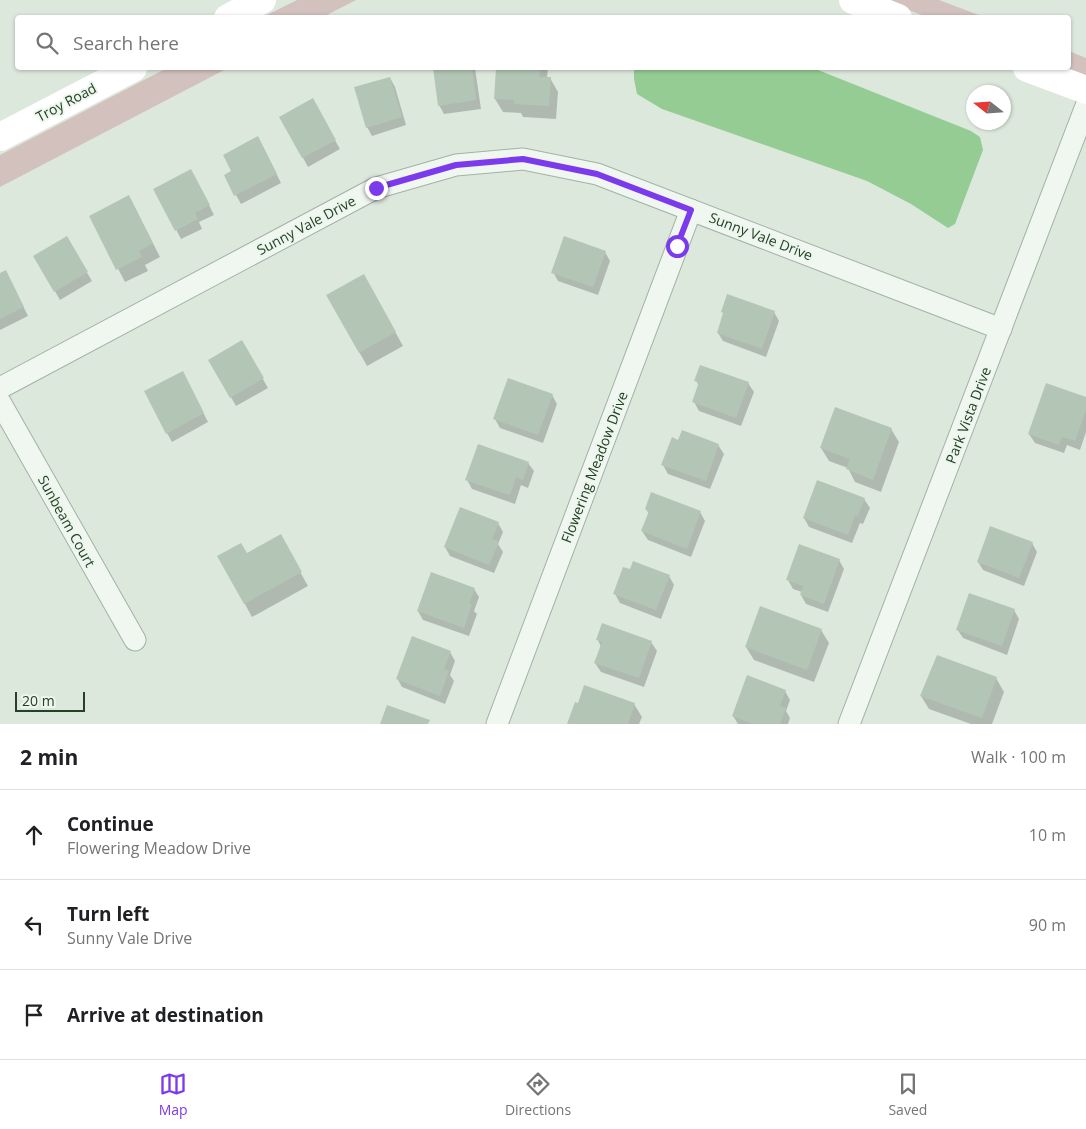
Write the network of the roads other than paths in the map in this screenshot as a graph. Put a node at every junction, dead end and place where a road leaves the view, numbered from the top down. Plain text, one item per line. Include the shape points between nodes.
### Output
1 (262, 0) edge
2 (853, 0) edge
3 (234, 15) edge
4 (890, 15) edge
5 (129, 70) edge
6 (1032, 70) edge
7 (1086, 90) edge
8 (1086, 106) edge
9 (0, 137) edge
10 (691, 210) junction
11 (1001, 329) junction
12 (0, 388) edge
13 (0, 402) edge
14 (134, 640) dead end
15 (497, 724) edge
16 (850, 724) edge

1 - 3 street
2 - 4 street
5 - 9 street, Troy Road
6 - 7 street
8 - 11 street, Park Vista Drive
10 - 11 street, Sunny Vale Drive
10 - 12 street, Sunny Vale Drive via 597,174 523,159 456,165 376,188
10 - 15 street, Flowering Meadow Drive
11 - 16 street, Park Vista Drive
13 - 14 street, Sunbeam Court

